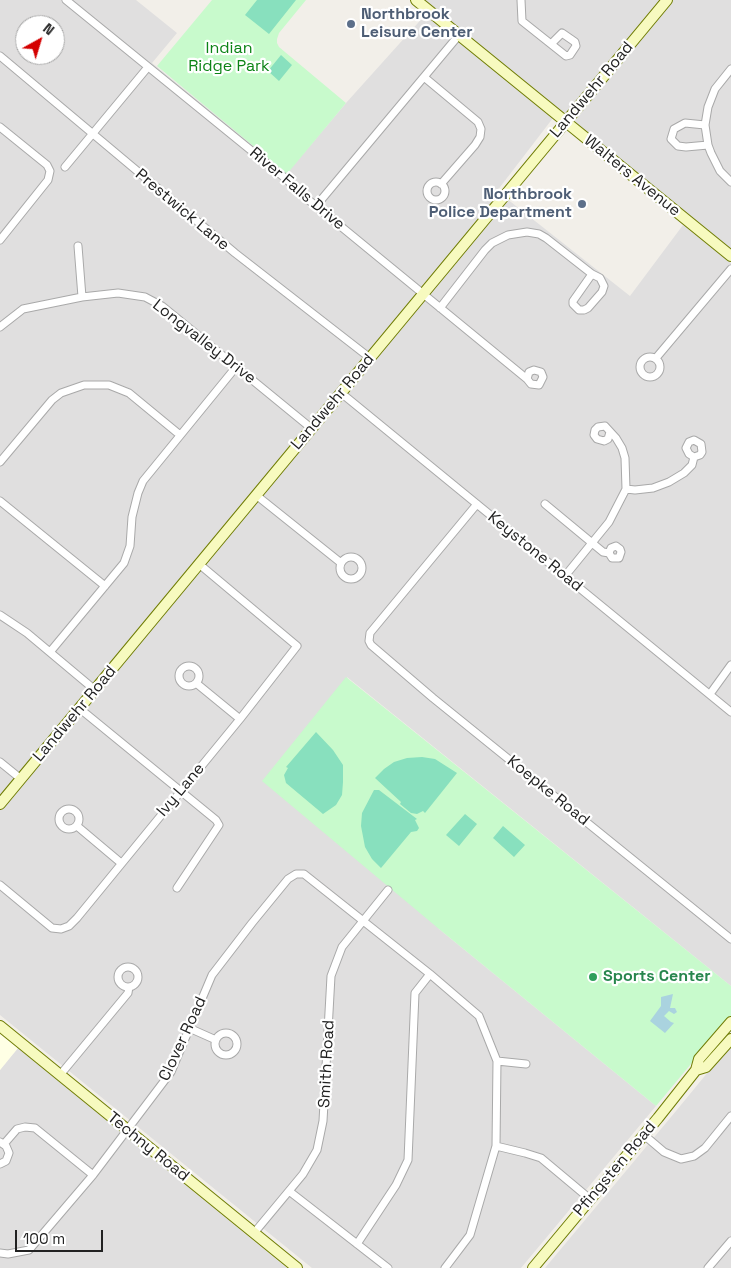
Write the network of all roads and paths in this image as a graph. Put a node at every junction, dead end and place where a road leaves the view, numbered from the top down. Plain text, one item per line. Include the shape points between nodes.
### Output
1 (66, 0) edge
2 (416, 0) edge
3 (521, 0) edge
4 (667, 0) edge
5 (459, 35) junction
6 (551, 44) dead end
7 (0, 56) edge
8 (148, 67) junction
9 (731, 69) edge
10 (424, 77) junction
11 (566, 122) junction
12 (705, 125) junction
13 (0, 128) edge
14 (92, 134) junction
15 (708, 145) junction
16 (65, 167) dead end
17 (731, 182) edge
18 (441, 184) dead end
19 (316, 206) junction
20 (0, 240) edge
21 (78, 246) dead end
22 (731, 256) edge
23 (731, 269) edge
24 (592, 274) junction
25 (423, 294) junction
26 (82, 298) junction
27 (440, 308) junction
28 (0, 327) edge
29 (370, 358) junction
30 (656, 358) dead end
31 (236, 367) junction
32 (527, 379) dead end
33 (340, 392) junction
34 (311, 428) junction
35 (610, 432) dead end
36 (180, 435) junction
37 (694, 457) dead end
38 (0, 462) edge
39 (626, 489) junction
40 (256, 495) junction
41 (0, 501) edge
42 (476, 504) junction
43 (545, 504) dead end
44 (591, 543) junction
45 (609, 553) dead end
46 (341, 563) dead end
47 (199, 564) junction
48 (564, 576) junction
49 (105, 586) junction
50 (0, 615) edge
51 (50, 652) junction
52 (731, 665) edge
53 (196, 683) dead end
54 (95, 690) junction
55 (710, 694) junction
56 (79, 708) junction
57 (731, 712) edge
58 (240, 719) junction
59 (0, 762) edge
60 (21, 779) junction
61 (180, 791) junction
62 (0, 804) edge
63 (77, 826) dead end
64 (121, 863) junction
65 (0, 885) edge
66 (177, 888) dead end
67 (388, 890) dead end
68 (363, 921) junction
69 (731, 939) edge
70 (430, 974) junction
71 (129, 987) dead end
72 (731, 1022) edge
73 (0, 1026) edge
74 (189, 1028) junction
75 (731, 1038) edge
76 (216, 1040) dead end
77 (497, 1061) junction
78 (526, 1064) dead end
79 (696, 1070) junction
80 (60, 1075) junction
81 (731, 1116) edge
82 (126, 1129) junction
83 (644, 1135) junction
84 (2, 1143) edge
85 (496, 1146) junction
86 (0, 1164) edge
87 (93, 1175) junction
88 (289, 1191) junction
89 (590, 1199) junction
90 (254, 1233) junction
91 (731, 1241) edge
92 (357, 1244) junction
93 (0, 1253) edge
94 (297, 1268) edge
95 (388, 1268) edge
96 (445, 1268) edge
97 (533, 1268) edge
98 (708, 1268) edge

1 - 8 street, River Falls Drive
2 - 5 main road, Walters Avenue
3 - 6 street via 522,21
4 - 11 main road, Landwehr Road
5 - 10 street
5 - 11 main road, Walters Avenue
7 - 14 street, Prestwick Lane
8 - 14 street
8 - 19 street, River Falls Drive
9 - 12 street via 715,89
10 - 18 street via 478,122 481,129 475,145
10 - 19 street
11 - 22 main road, Walters Avenue
11 - 25 main road, Landwehr Road
12 - 15 street
12 - 15 street via 685,123 674,129 671,139 678,146
13 - 20 street via 47,165 50,171 48,180
14 - 16 street
14 - 29 street, Prestwick Lane via 235,254
15 - 17 street via 720,171
19 - 25 street, River Falls Drive
21 - 26 street
23 - 30 street
24 - 24 street via 572,301 579,310 588,308 602,292 603,282
24 - 27 street via 539,234 508,235 492,243
25 - 27 street, River Falls Drive
25 - 29 main road, Landwehr Road
26 - 28 street, Longvalley Drive via 23,309
26 - 31 street, Longvalley Drive via 118,293 145,297 162,306
27 - 32 street, River Falls Drive
29 - 33 main road, Landwehr Road
31 - 34 street, Longvalley Drive
31 - 36 street
33 - 34 main road, Landwehr Road
33 - 42 street, Keystone Road
34 - 40 main road, Landwehr Road
35 - 39 street via 624,453
36 - 38 street via 129,393 109,385 84,385 61,393 52,400
36 - 49 street via 143,481 124,563
37 - 39 street via 684,473 669,482 653,488
39 - 44 street via 609,522
40 - 46 street
40 - 47 main road, Landwehr Road
41 - 49 street
42 - 48 street, Keystone Road
42 - 69 street, Koepke Road via 370,633 369,641 434,698
43 - 44 street
44 - 45 street
44 - 48 street
47 - 54 main road, Landwehr Road
47 - 58 street, Ivy Lane via 297,646
48 - 55 street, Keystone Road
49 - 51 street
50 - 51 street
51 - 54 street
52 - 55 street
53 - 58 street
54 - 56 main road, Landwehr Road
55 - 57 street, Keystone Road
56 - 60 main road, Landwehr Road
56 - 61 street
58 - 61 street, Ivy Lane
59 - 60 street
60 - 62 main road, Landwehr Road
61 - 64 street, Ivy Lane
61 - 66 street via 219,825
63 - 64 street
64 - 65 street, Ivy Lane via 77,918 61,929 52,928
67 - 68 street, Smith Road
68 - 70 street
68 - 74 street, Clover Road via 312,879 296,874 258,915 212,976
68 - 88 street, Smith Road via 342,947 331,976 321,1138 303,1174
70 - 77 street via 479,1016
70 - 92 street via 415,993 408,1160 396,1185
71 - 80 street via 128,993
72 - 79 main road, Pfingsten Road via 698,1059
73 - 80 main road, Techny Road
74 - 76 street
74 - 82 street, Clover Road via 171,1072
75 - 79 main road, Pfingsten Road via 706,1067
77 - 78 street
77 - 85 street
79 - 83 main road, Pfingsten Road
80 - 82 main road, Techny Road
81 - 83 street via 705,1148 694,1156 681,1159 664,1152
82 - 87 street, Clover Road
82 - 90 main road, Techny Road
83 - 89 main road, Pfingsten Road
84 - 86 street via 9,1150 9,1156
84 - 87 street via 17,1128 35,1128
85 - 89 street via 541,1158
85 - 96 street via 470,1235
87 - 93 street, Clover Road via 29,1250
88 - 90 street, Smith Road
88 - 92 street
89 - 97 main road, Pfingsten Road
90 - 94 main road, Techny Road
91 - 98 street
92 - 95 street

